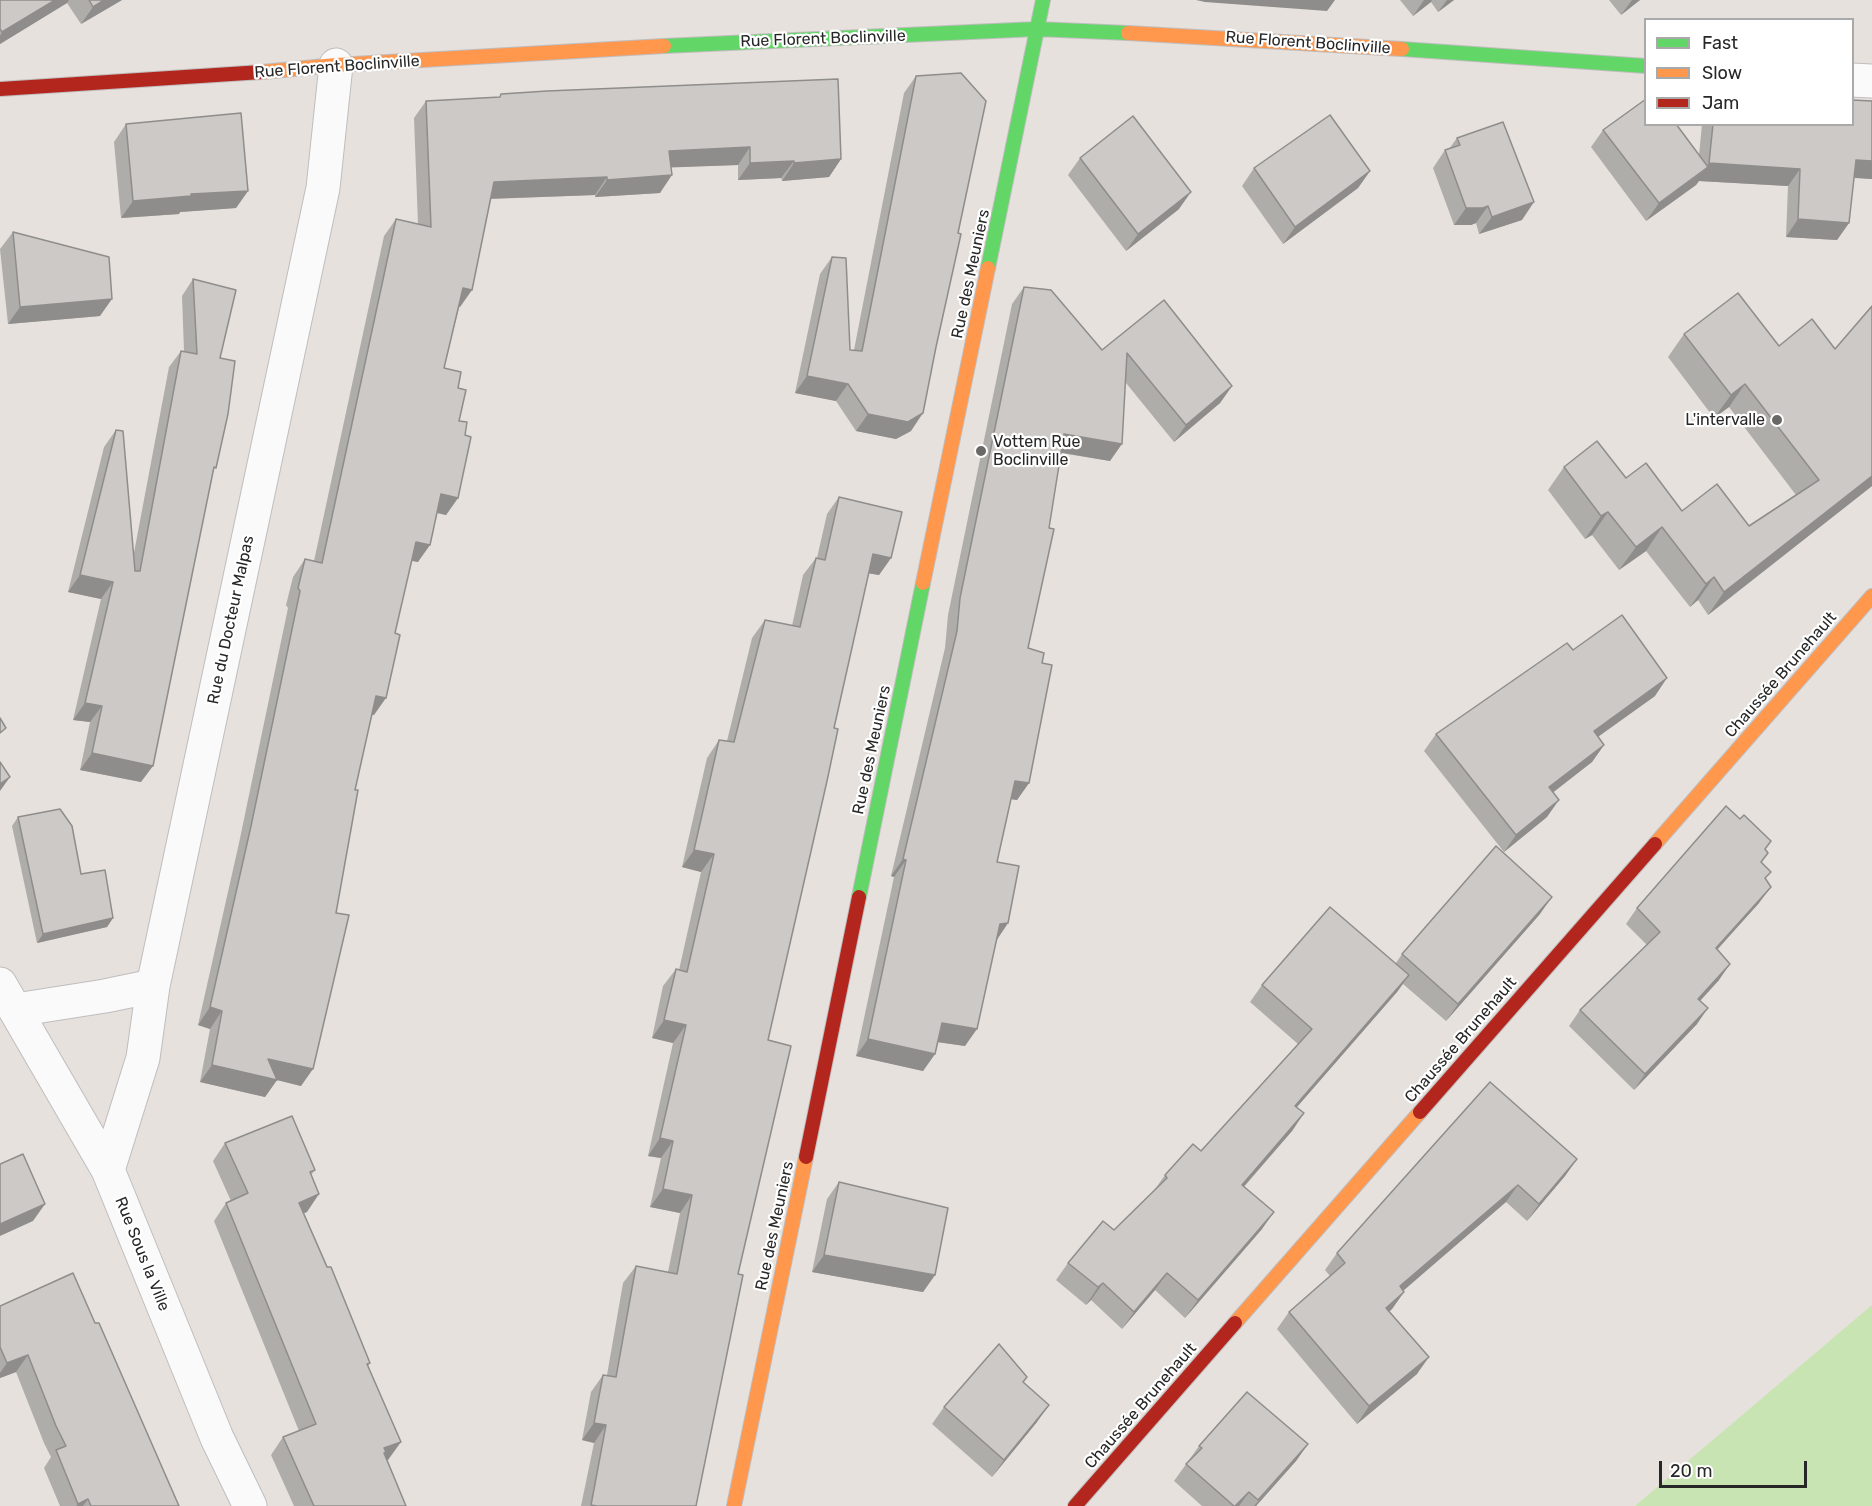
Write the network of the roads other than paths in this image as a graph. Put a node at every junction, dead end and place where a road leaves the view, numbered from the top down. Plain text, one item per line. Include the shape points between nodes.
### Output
1 (1043, 0) edge
2 (1037, 29) junction
3 (336, 65) junction
4 (1644, 66) edge
5 (1854, 80) edge
6 (1872, 81) edge
7 (0, 89) edge
8 (1872, 596) edge
9 (153, 986) junction
10 (8, 997) edge
11 (108, 1170) junction
12 (250, 1506) edge
13 (734, 1506) edge
14 (1075, 1506) edge

1 - 2 street, Rue des Meuniers
2 - 3 street, Rue Florent Boclinville
2 - 4 street, Rue Florent Boclinville
2 - 13 street, Rue des Meuniers
3 - 7 street, Rue Florent Boclinville
3 - 9 street, Rue du Docteur Malpas via 323,188
5 - 6 street
8 - 14 street, Chaussée Brunehault
9 - 10 street, Rue Sous la Ville via 105,996
9 - 11 street, Rue du Docteur Malpas via 143,1058
10 - 11 street, Rue Sous la Ville
11 - 12 street, Rue Sous la Ville via 217,1438

